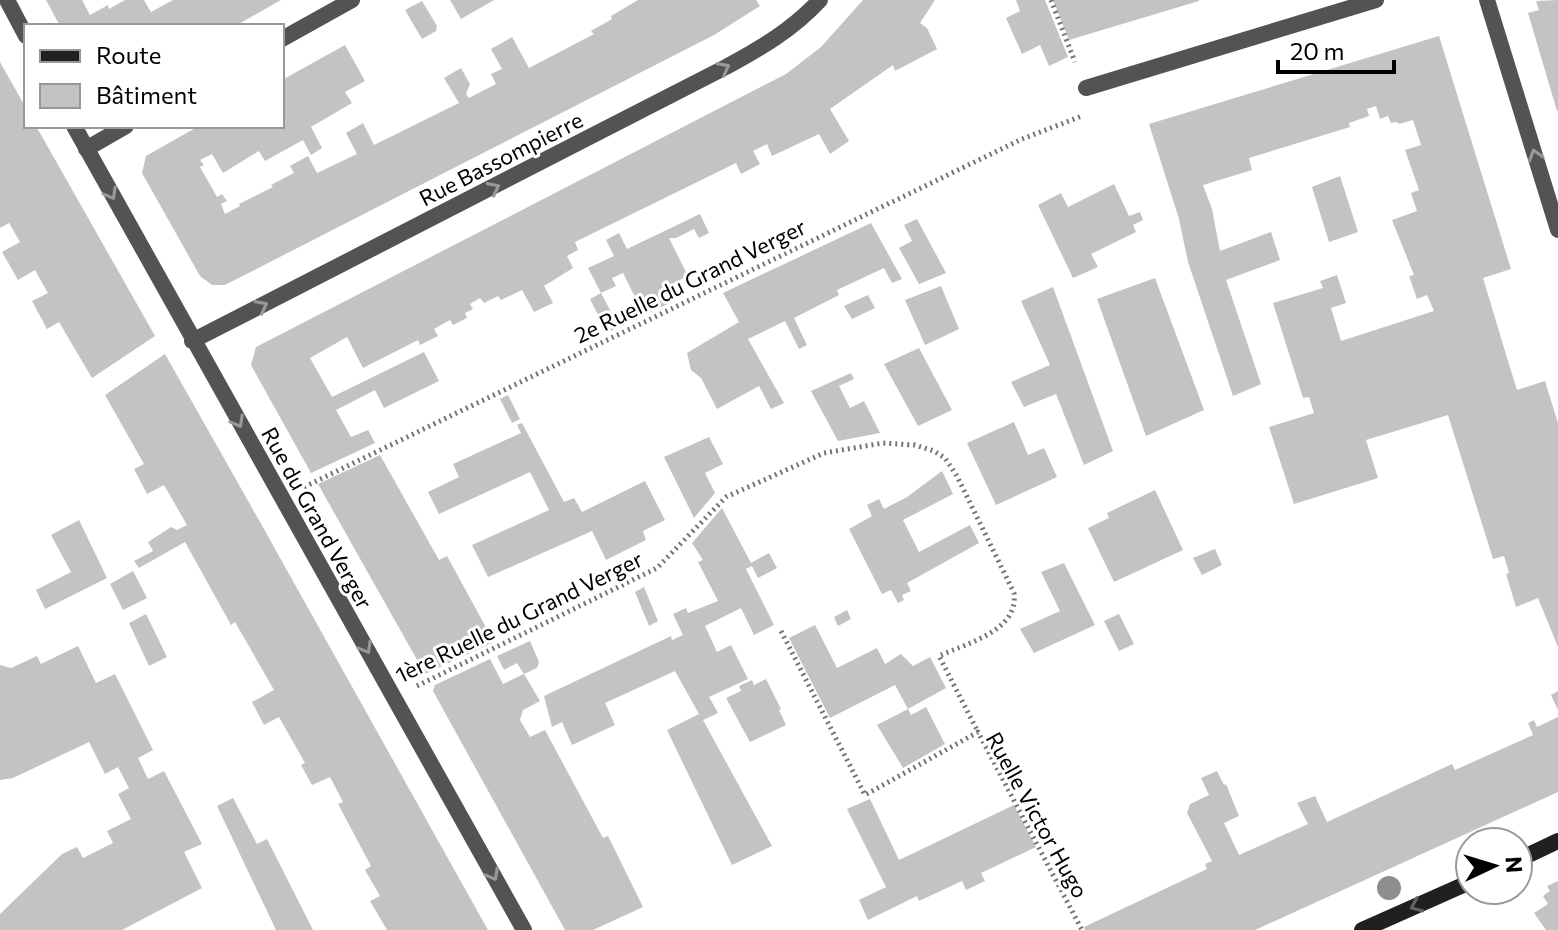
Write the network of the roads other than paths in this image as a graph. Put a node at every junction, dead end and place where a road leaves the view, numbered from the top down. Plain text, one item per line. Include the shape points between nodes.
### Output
1 (7, 0) edge
2 (352, 0) edge
3 (820, 0) edge
4 (1376, 0) edge
5 (1487, 0) edge
6 (24, 32) edge
7 (284, 38) edge
8 (1086, 88) road end
9 (75, 128) edge
10 (123, 128) edge
11 (86, 149) junction
12 (1558, 230) edge
13 (192, 341) junction
14 (1558, 841) edge
15 (1534, 852) edge
16 (1454, 889) edge
17 (524, 930) edge
18 (1362, 930) edge

1 - 6 street
2 - 7 street
13 -> 3 street, Rue Bassompierre via 726,67 775,40
4 - 8 street
12 -> 5 street
9 - 11 street, Rue du Grand Verger
10 - 11 street
11 -> 13 street, Rue du Grand Verger
13 -> 17 street, Rue du Grand Verger
14 - 15 main road
16 -> 18 main road

